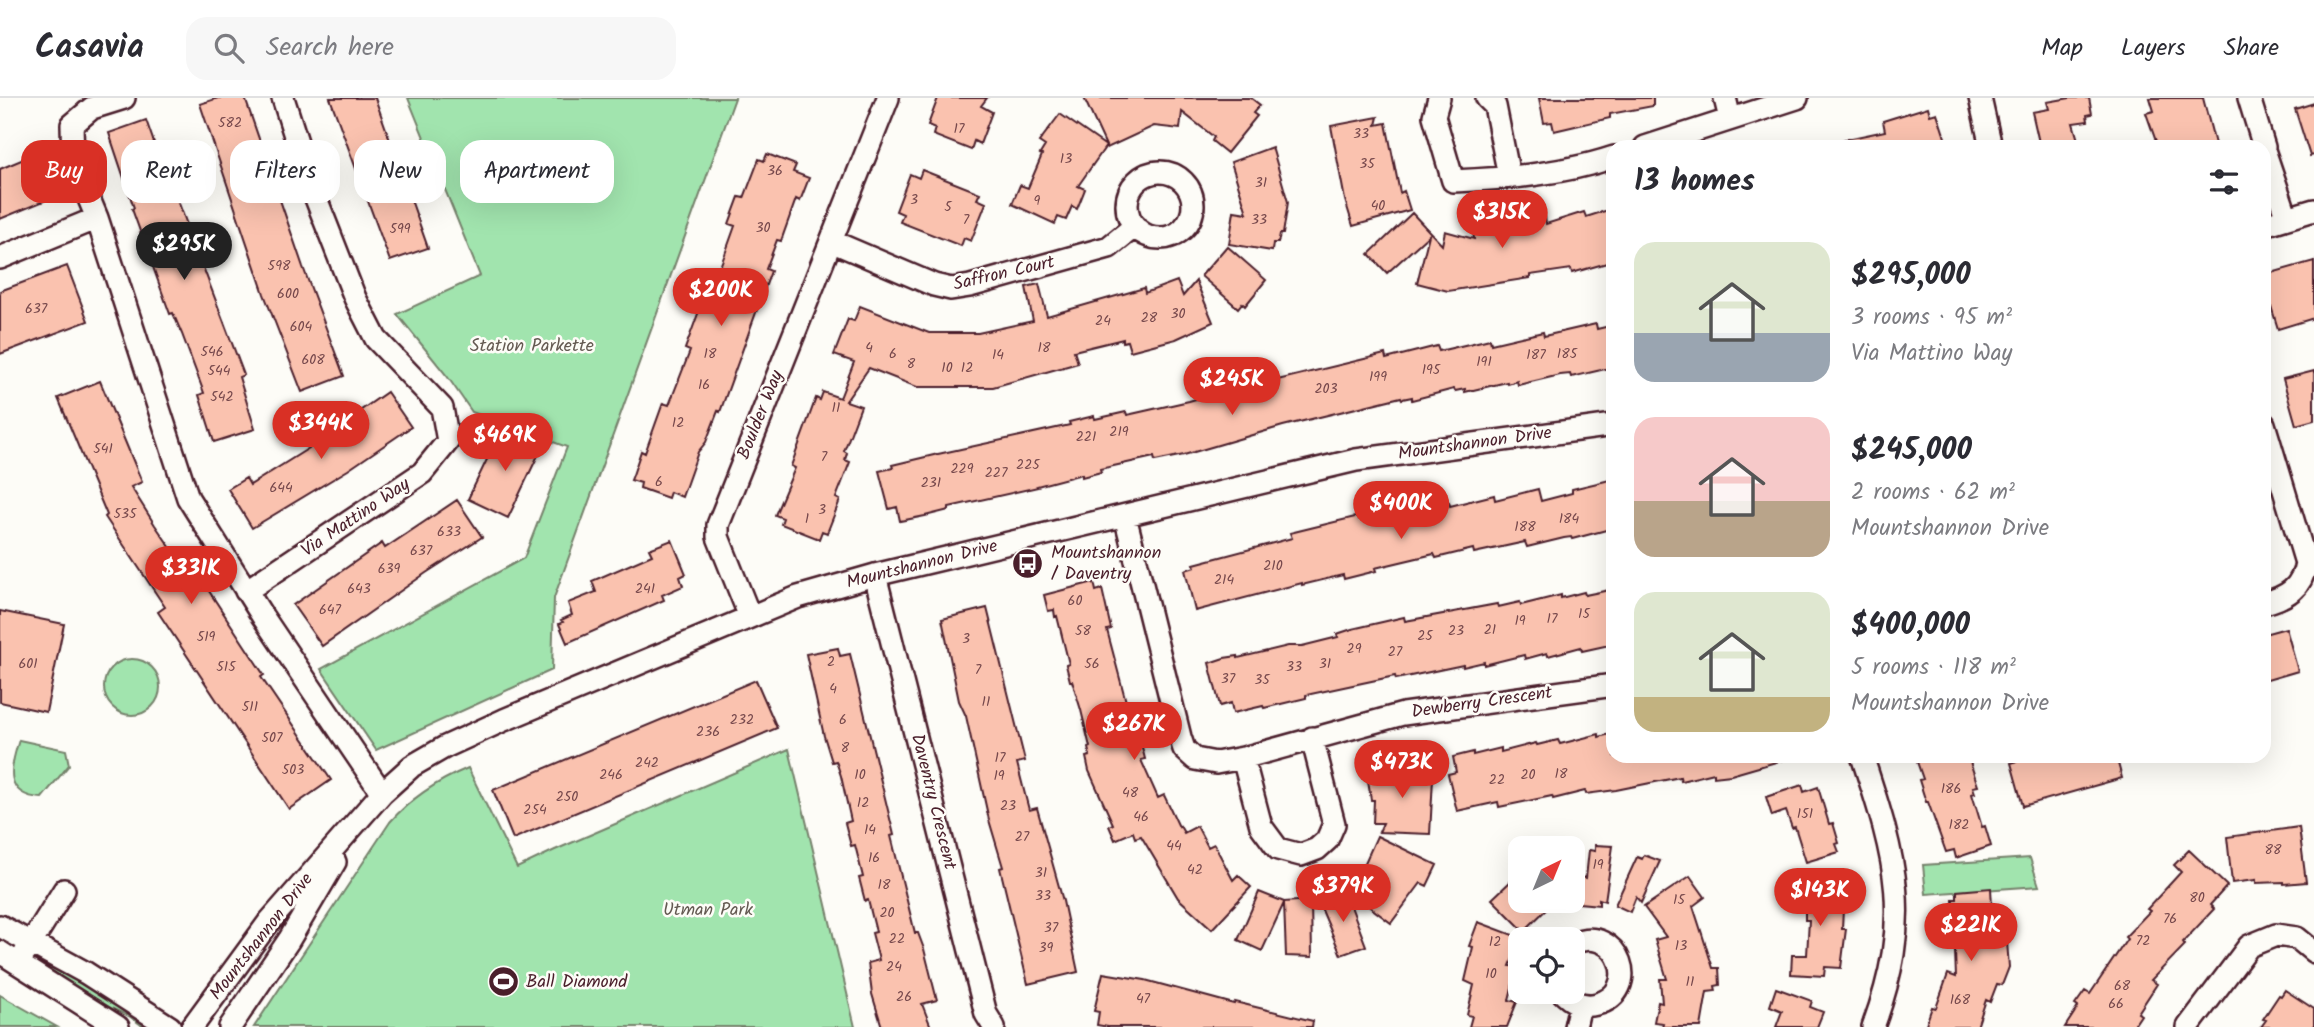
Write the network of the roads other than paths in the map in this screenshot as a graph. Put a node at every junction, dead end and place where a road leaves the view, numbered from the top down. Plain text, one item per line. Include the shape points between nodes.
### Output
1 (124, 98) edge
2 (283, 98) edge
3 (888, 98) edge
4 (1439, 98) edge
5 (1486, 98) edge
6 (1797, 98) edge
7 (1980, 98) edge
8 (2249, 98) edge
9 (1728, 108) edge
10 (1659, 140) edge
11 (1989, 140) edge
12 (2262, 140) edge
13 (1606, 160) edge
14 (2271, 169) edge
15 (1510, 176) junction
16 (2314, 210) edge
17 (97, 218) junction
18 (2287, 218) junction
19 (2271, 223) edge
20 (1135, 226) dead end
21 (831, 241) junction
22 (0, 258) edge
23 (1606, 426) edge
24 (2271, 447) edge
25 (1125, 516) junction
26 (876, 575) junction
27 (246, 591) junction
28 (2271, 601) edge
29 (750, 617) junction
30 (1606, 686) edge
31 (1312, 738) junction
32 (1243, 758) junction
33 (1865, 763) edge
34 (382, 793) junction
35 (361, 818) junction
36 (64, 890) dead end
37 (0, 926) edge
38 (1585, 940) edge
39 (31, 942) junction
40 (0, 952) edge
41 (2314, 952) edge
42 (19, 964) junction
43 (1580, 1005) joint
44 (118, 1027) edge
45 (170, 1027) edge
46 (192, 1027) edge
47 (230, 1027) edge
48 (994, 1027) edge
49 (1575, 1027) edge
50 (1873, 1027) edge
51 (2188, 1027) edge

1 - 17 street via 92,108 72,125 73,160
2 - 27 street, Via Mattino Way via 355,298 376,339 442,408 449,441 422,473
3 - 21 street, Boulder Way
4 - 15 street via 1434,116 1453,181
5 - 15 street via 1495,106
6 - 9 street
7 - 11 street
8 - 12 street
9 - 10 street
13 - 15 street via 1585,167
14 - 18 street
16 - 18 street
17 - 22 street
17 - 27 street via 188,498
18 - 19 street
20 - 21 street, Saffron Court via 1109,247 951,289
21 - 29 street, Boulder Way via 718,525 718,537
23 - 25 street, Mountshannon Drive via 1356,460
24 - 28 street via 2306,563 2299,585 2289,595
25 - 26 street, Mountshannon Drive
25 - 32 street, Dewberry Crescent via 1184,749 1195,759 1216,763
26 - 29 street, Mountshannon Drive via 798,597
26 - 48 street, Daventry Crescent via 985,1014
27 - 34 street
29 - 34 street, Mountshannon Drive via 445,747 412,766
30 - 31 street, Dewberry Crescent via 1403,714
31 - 32 street, Dewberry Crescent
31 - 32 street via 1334,824 1327,840 1301,855 1279,849 1261,826
33 - 50 street via 1889,844 1898,910 1893,961
34 - 35 street, Mountshannon Drive
35 - 46 street, Mountshannon Drive via 269,922
35 - 47 street, Mountshannon Drive via 289,940
36 - 39 street
37 - 39 street
38 - 43 street via 1608,945 1621,964 1622,976 1619,987 1603,1003
39 - 42 street
39 - 45 street
40 - 42 street
41 - 51 street via 2297,938 2276,935 2249,946
42 - 44 street
43 - 49 street

